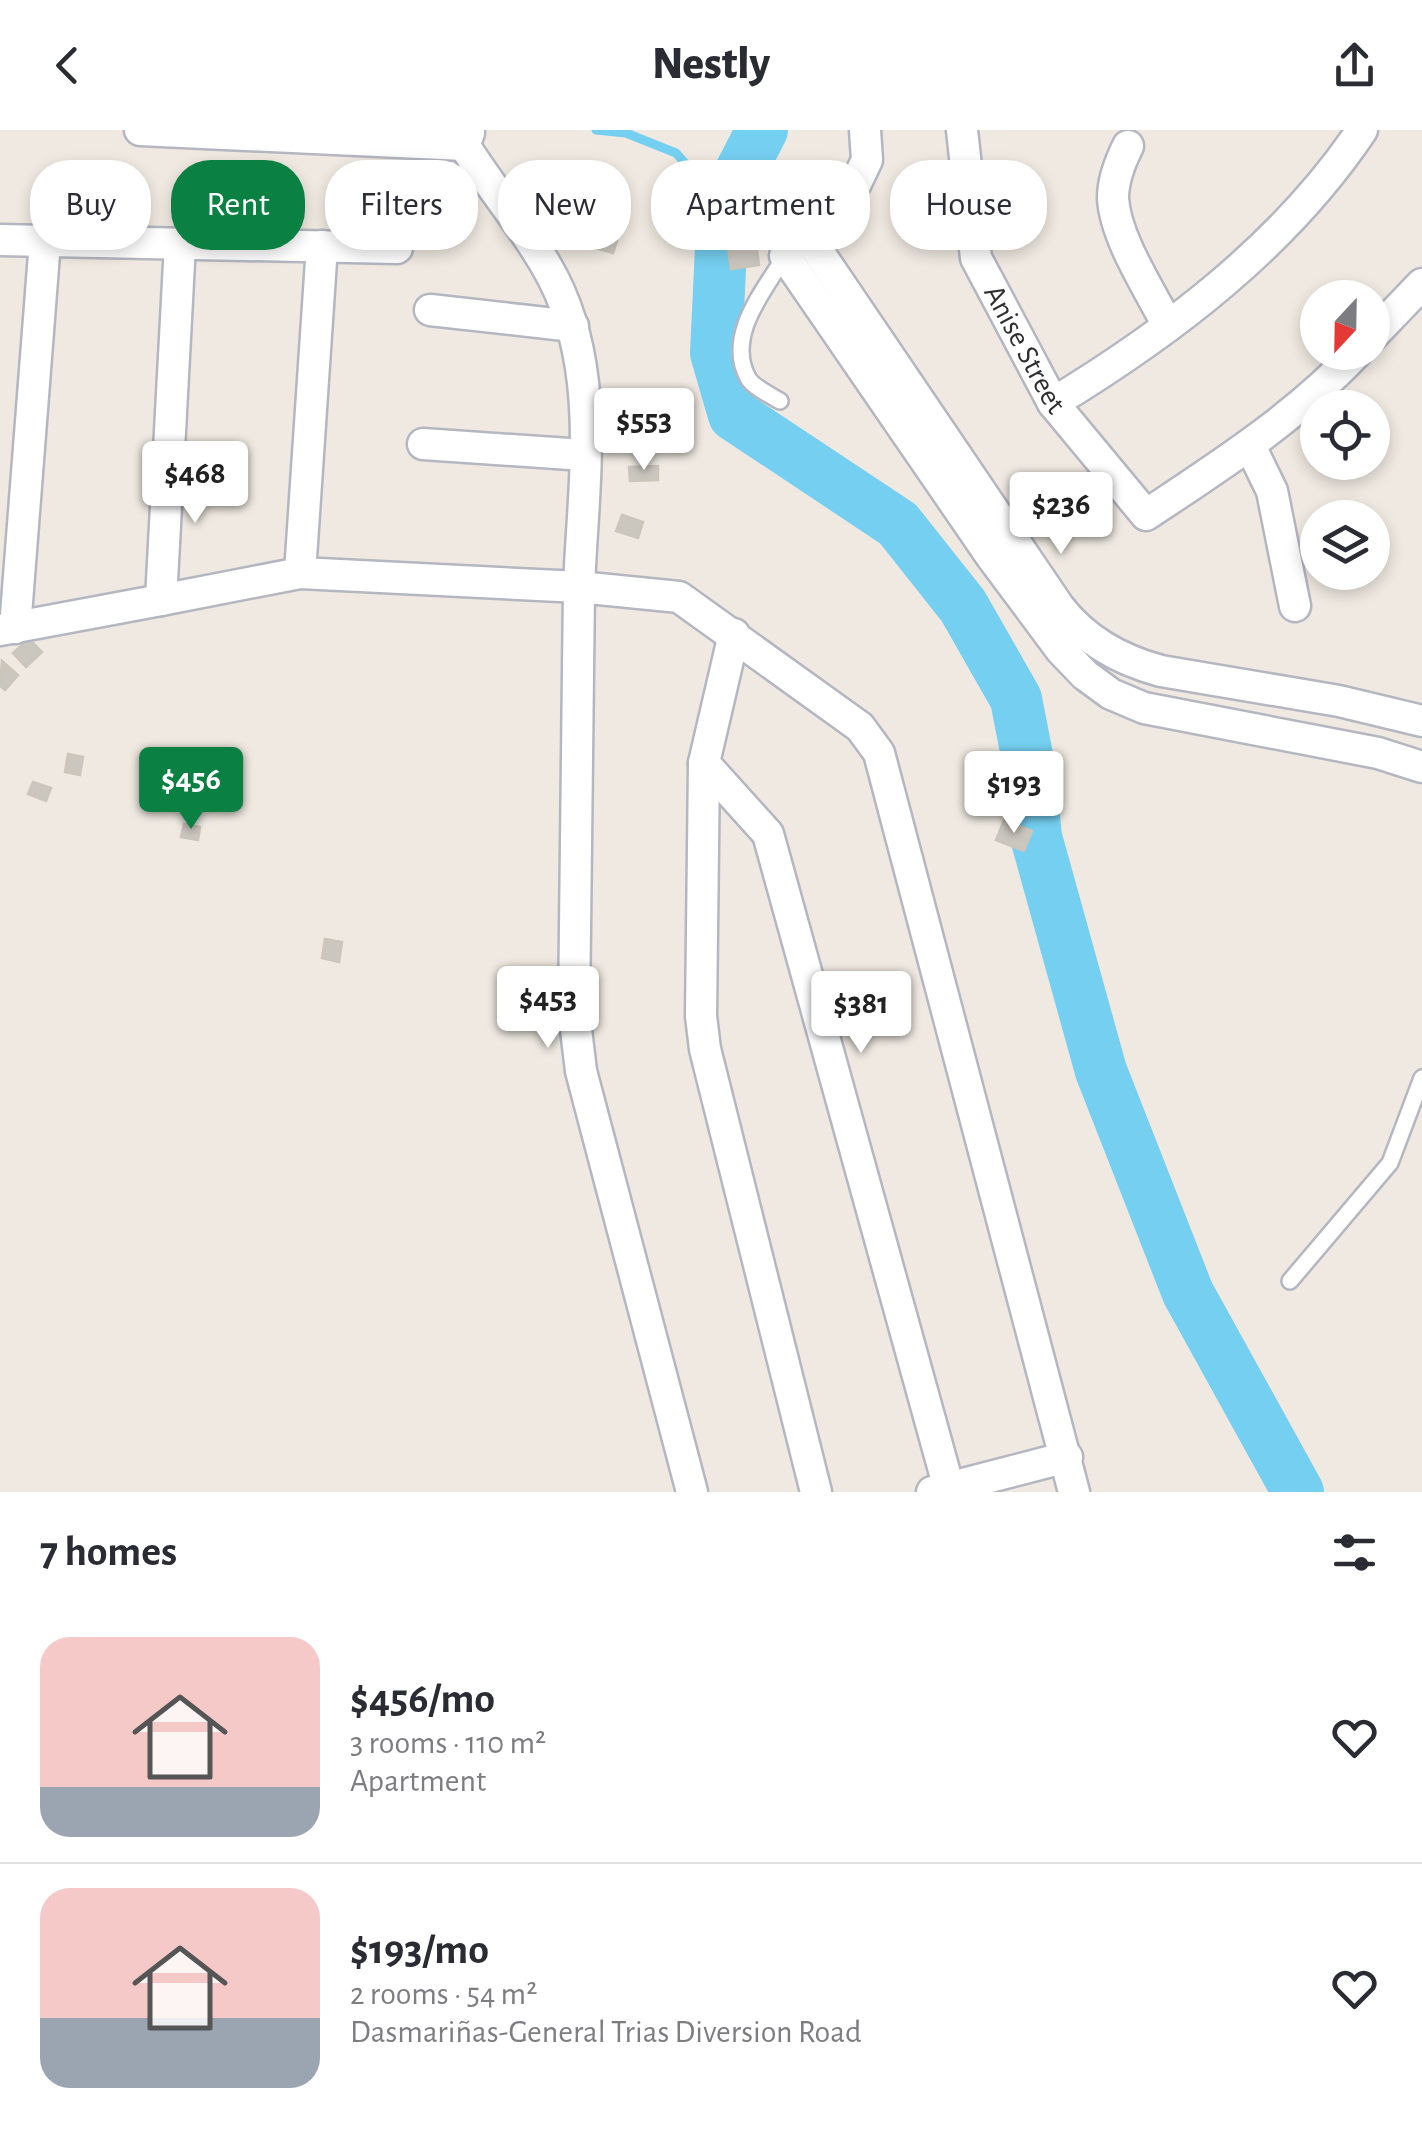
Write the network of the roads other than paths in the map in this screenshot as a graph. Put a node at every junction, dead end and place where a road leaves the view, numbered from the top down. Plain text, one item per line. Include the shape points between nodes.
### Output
1 (140, 130) edge
2 (866, 130) edge
3 (962, 130) edge
4 (1362, 130) edge
5 (463, 135) edge
6 (1128, 146) dead end
7 (867, 160) edge
8 (0, 240) edge
9 (30, 241) edge
10 (305, 246) edge
11 (322, 246) junction
12 (325, 246) edge
13 (44, 250) edge
14 (180, 250) edge
15 (793, 250) edge
16 (799, 250) edge
17 (800, 250) edge
18 (1422, 284) edge
19 (430, 310) dead end
20 (1390, 317) edge
21 (573, 326) junction
22 (1168, 326) junction
23 (1341, 370) edge
24 (780, 401) dead end
25 (1054, 402) junction
26 (423, 444) dead end
27 (1250, 446) junction
28 (584, 454) junction
29 (300, 573) junction
30 (579, 588) junction
31 (161, 600) junction
32 (1295, 606) dead end
33 (8, 629) edge
34 (734, 634) junction
35 (1422, 721) edge
36 (704, 763) junction
37 (1422, 766) edge
38 (1422, 1078) edge
39 (1290, 1281) dead end
40 (1067, 1457) junction
41 (944, 1490) edge
42 (692, 1492) edge
43 (816, 1492) edge
44 (1074, 1492) edge

1 - 5 street
2 - 7 street
3 - 25 street, Anise Street via 976,258
4 - 22 street via 1305,203 1236,272
5 - 21 street via 552,276
6 - 22 street via 1115,182 1116,218
8 - 9 street
10 - 11 street
11 - 12 street
11 - 29 street
13 - 33 street
14 - 31 street
15 - 24 lane via 754,306 738,346 749,381
16 - 37 street via 990,556 1085,674 1144,708
17 - 35 street via 1085,635 1148,668
18 - 20 street
19 - 21 street
21 - 28 street via 585,394
22 - 25 street
23 - 27 street, Anise Street
25 - 27 street, Anise Street via 1146,515
26 - 28 street
27 - 32 street via 1272,491
28 - 30 street
29 - 30 street
29 - 31 street
30 - 34 street via 679,596
30 - 42 street via 574,1014 580,1070
31 - 33 street
34 - 36 street
34 - 40 street via 860,727 879,753
36 - 41 street via 768,834
36 - 43 street via 705,1049
38 - 39 lane via 1390,1163
40 - 41 street
40 - 44 street

